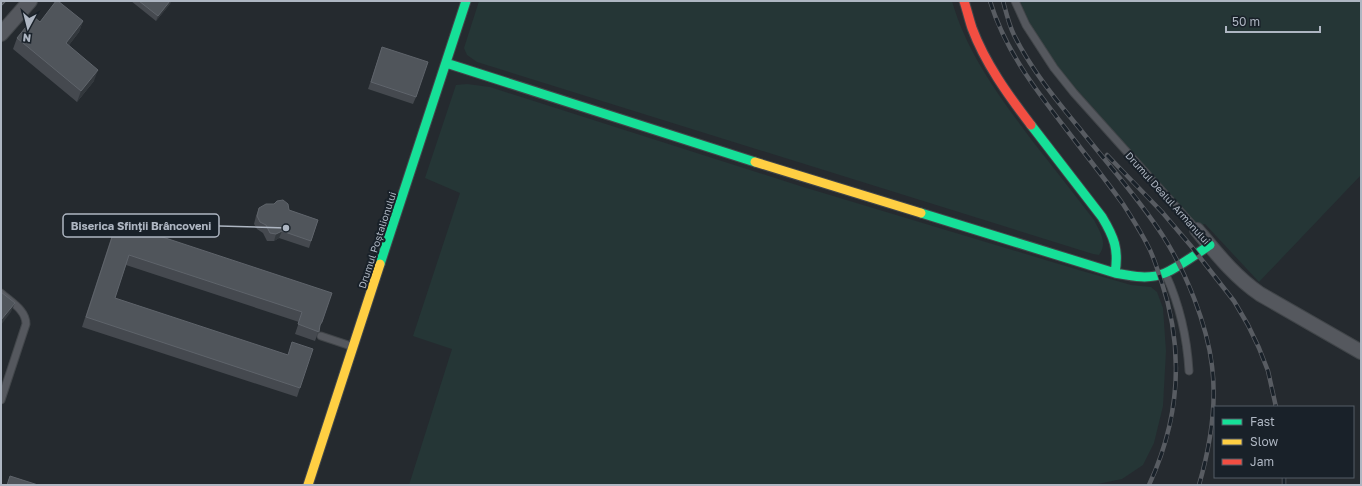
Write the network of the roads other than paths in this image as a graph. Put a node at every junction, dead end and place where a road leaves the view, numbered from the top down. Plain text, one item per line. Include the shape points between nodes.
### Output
1 (30, 1) edge
2 (466, 1) edge
3 (964, 1) edge
4 (1015, 1) edge
5 (1, 34) edge
6 (446, 63) junction
7 (1197, 230) joint
8 (1210, 245) junction
9 (1115, 273) junction
10 (1165, 273) junction
11 (1, 293) edge
12 (321, 336) edge
13 (353, 347) junction
14 (1361, 352) edge
15 (1189, 371) dead end
16 (1, 400) edge
17 (308, 485) edge

1 - 5 street
2 - 6 street, Drumul Poștalionului
3 - 9 street via 972,28 988,62 1010,97 1102,217 1112,235 1118,250
4 - 7 lane, Drumul Dealul Armanului via 1026,25 1054,68
6 - 9 street
6 - 13 street, Drumul Poștalionului
7 - 8 street, Drumul Dealul Armanului
8 - 10 street
8 - 14 street, Drumul Dealul Armanului via 1248,286
9 - 10 street via 1144,277
10 - 15 lane via 1176,297 1183,323
11 - 16 lane via 21,311 26,324
12 - 13 lane
13 - 17 street, Drumul Poștalionului

